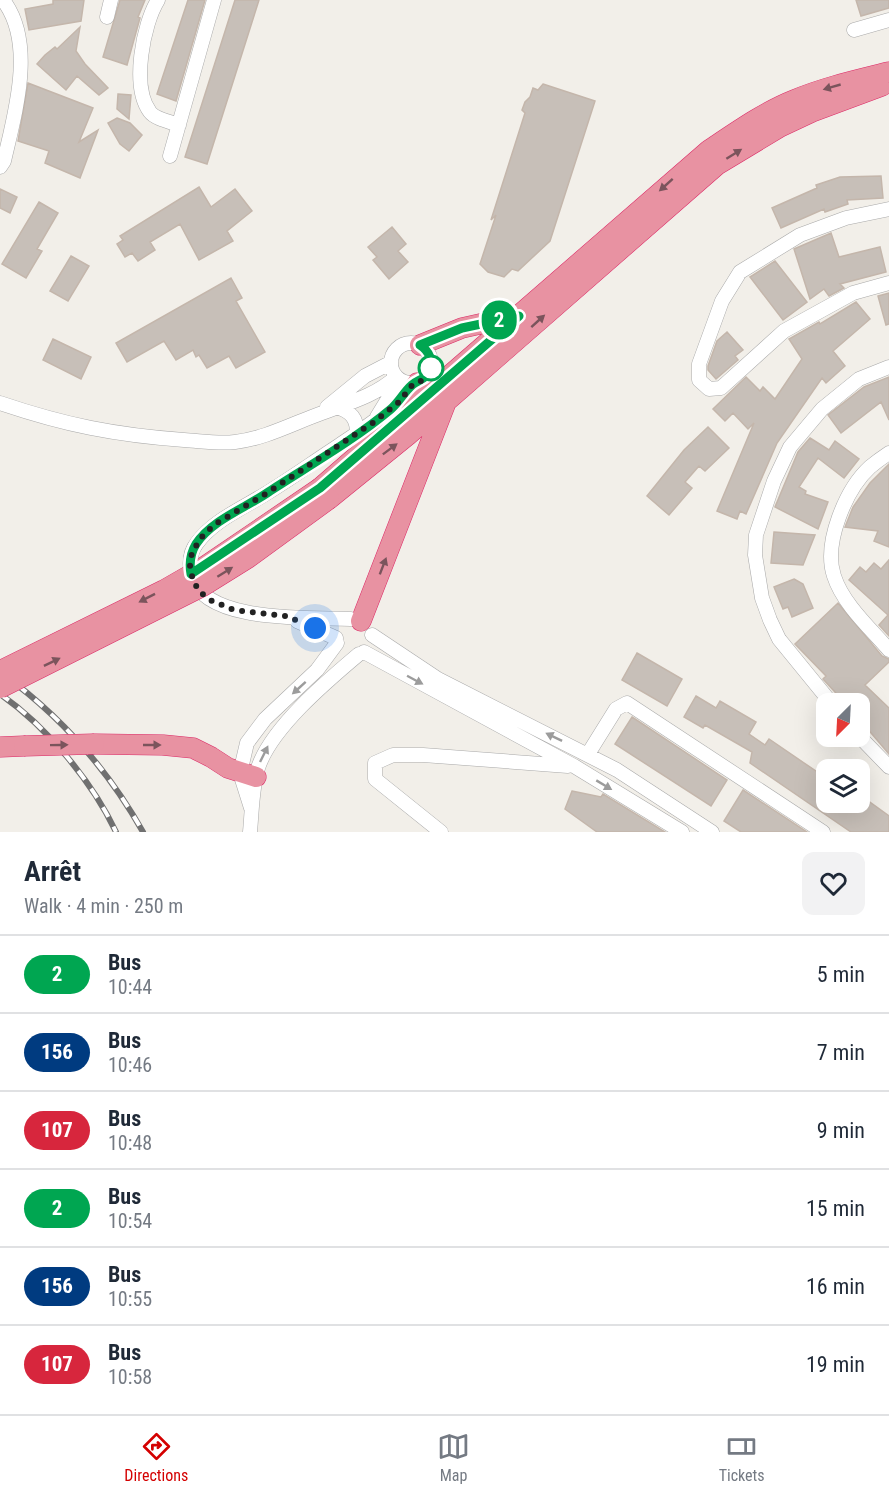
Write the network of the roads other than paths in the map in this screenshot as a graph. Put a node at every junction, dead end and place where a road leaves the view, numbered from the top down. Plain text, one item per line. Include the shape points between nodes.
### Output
1 (3, 0) edge
2 (111, 0) edge
3 (158, 0) edge
4 (214, 0) edge
5 (107, 17) dead end
6 (889, 20) edge
7 (854, 30) dead end
8 (889, 72) edge
9 (889, 84) edge
10 (179, 125) junction
11 (170, 156) dead end
12 (0, 167) edge
13 (889, 209) edge
14 (889, 283) edge
15 (519, 316) junction
16 (420, 345) junction
17 (390, 363) junction
18 (889, 367) edge
19 (406, 381) junction
20 (446, 402) junction
21 (0, 403) edge
22 (337, 407) junction
23 (411, 411) junction
24 (318, 414) junction
25 (357, 434) junction
26 (889, 453) edge
27 (324, 494) junction
28 (286, 616) junction
29 (361, 625) junction
30 (336, 641) junction
31 (889, 650) edge
32 (362, 653) junction
33 (0, 671) edge
34 (0, 688) edge
35 (822, 693) edge
36 (0, 747) edge
37 (870, 747) edge
38 (588, 754) junction
39 (574, 766) junction
40 (889, 767) edge
41 (248, 775) junction
42 (250, 832) edge
43 (441, 832) edge
44 (682, 832) edge
45 (712, 832) edge
46 (823, 832) edge

1 - 12 street via 16,25 21,74
2 - 5 street
3 - 10 street via 143,42 139,69 149,111
4 - 10 street
6 - 7 street
8 -> 15 highway via 794,100 709,150
20 -> 9 highway via 717,165 780,127
10 - 11 street
13 - 14 street via 846,218 800,235 740,272 722,301 699,364 699,380 709,389 721,388 784,332 853,293
15 - 16 highway via 462,328
15 - 23 highway
16 - 17 street via 400,346
16 - 19 street via 431,362 428,375
17 - 19 street
17 - 24 street via 365,376
18 - 35 street via 859,379 822,409 790,447 756,535 762,598 770,620 779,639
19 - 22 street
19 - 23 highway via 412,397
19 - 25 street via 374,422
27 -> 20 highway
29 -> 20 highway
21 - 24 street via 96,431 216,442 254,438
22 - 24 street
22 - 25 street via 355,418
23 - 27 highway
25 - 28 street via 217,523 192,552 193,581 210,600 234,610
26 - 31 street via 870,467 850,493 831,549 833,576 844,596
27 -> 33 highway, bridge via 164,590
34 -> 27 highway, bridge via 203,586 248,558
28 - 29 street
28 - 30 street
29 - 30 street via 341,624
29 - 32 street via 370,645
38 -> 29 street via 438,679
30 - 32 street via 348,654
30 -> 41 street via 304,685 256,730 245,749
32 -> 39 street
41 -> 32 street via 276,734
36 -> 41 highway, bridge via 94,744 193,748
37 - 40 street
38 - 45 street
38 - 46 street via 616,709 627,703
39 - 43 street via 413,754 393,754 375,764 375,779
39 -> 44 street
41 - 42 street

